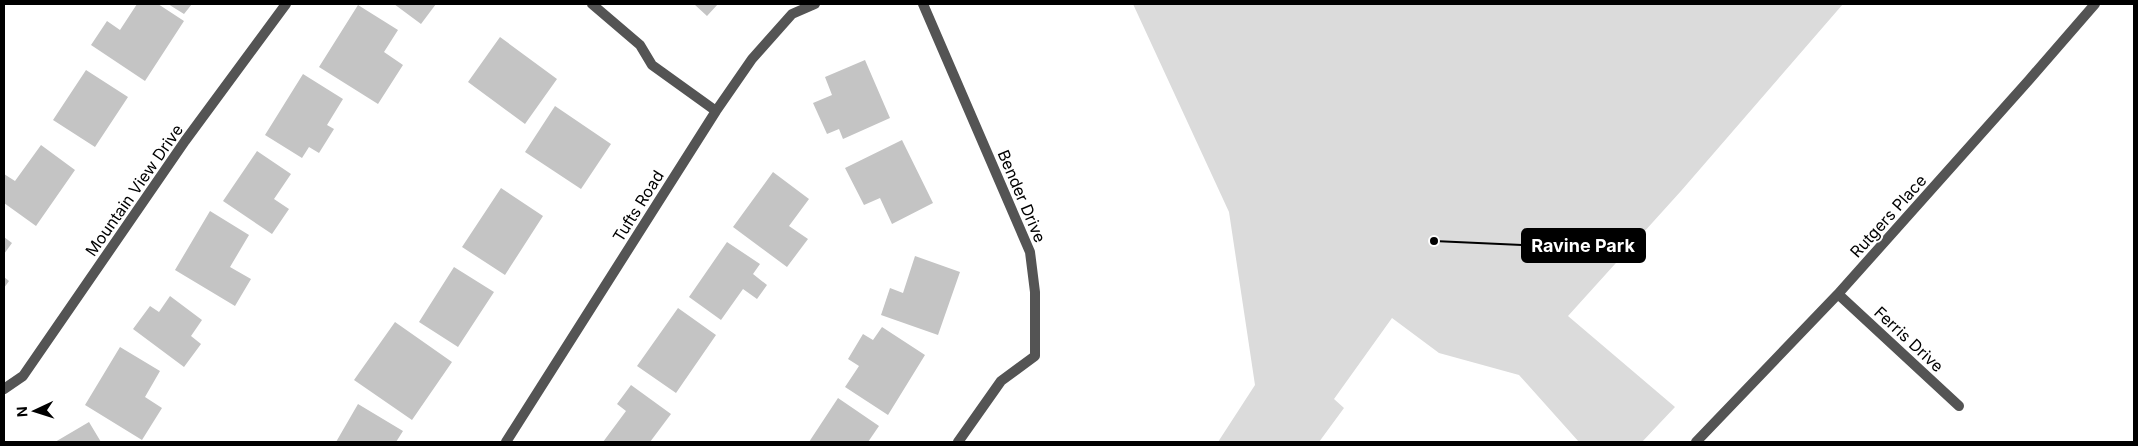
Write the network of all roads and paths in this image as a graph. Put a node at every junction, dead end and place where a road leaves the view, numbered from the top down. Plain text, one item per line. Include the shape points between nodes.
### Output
1 (286, 4) edge
2 (592, 4) edge
3 (815, 4) edge
4 (923, 4) edge
5 (2095, 4) edge
6 (716, 111) junction
7 (1838, 294) junction
8 (4, 389) edge
9 (1960, 406) dead end
10 (506, 442) edge
11 (958, 442) edge
12 (1696, 442) edge

1 - 8 street, Mountain View Drive via 185,141 23,376
2 - 6 street via 640,45 652,65
3 - 6 street, Tufts Road via 792,14 752,59
4 - 11 street, Bender Drive via 1030,252 1036,292 1035,356 1000,381
5 - 7 street, Rutgers Place
6 - 10 street, Tufts Road
7 - 9 street, Ferris Drive
7 - 12 street, Rutgers Place

